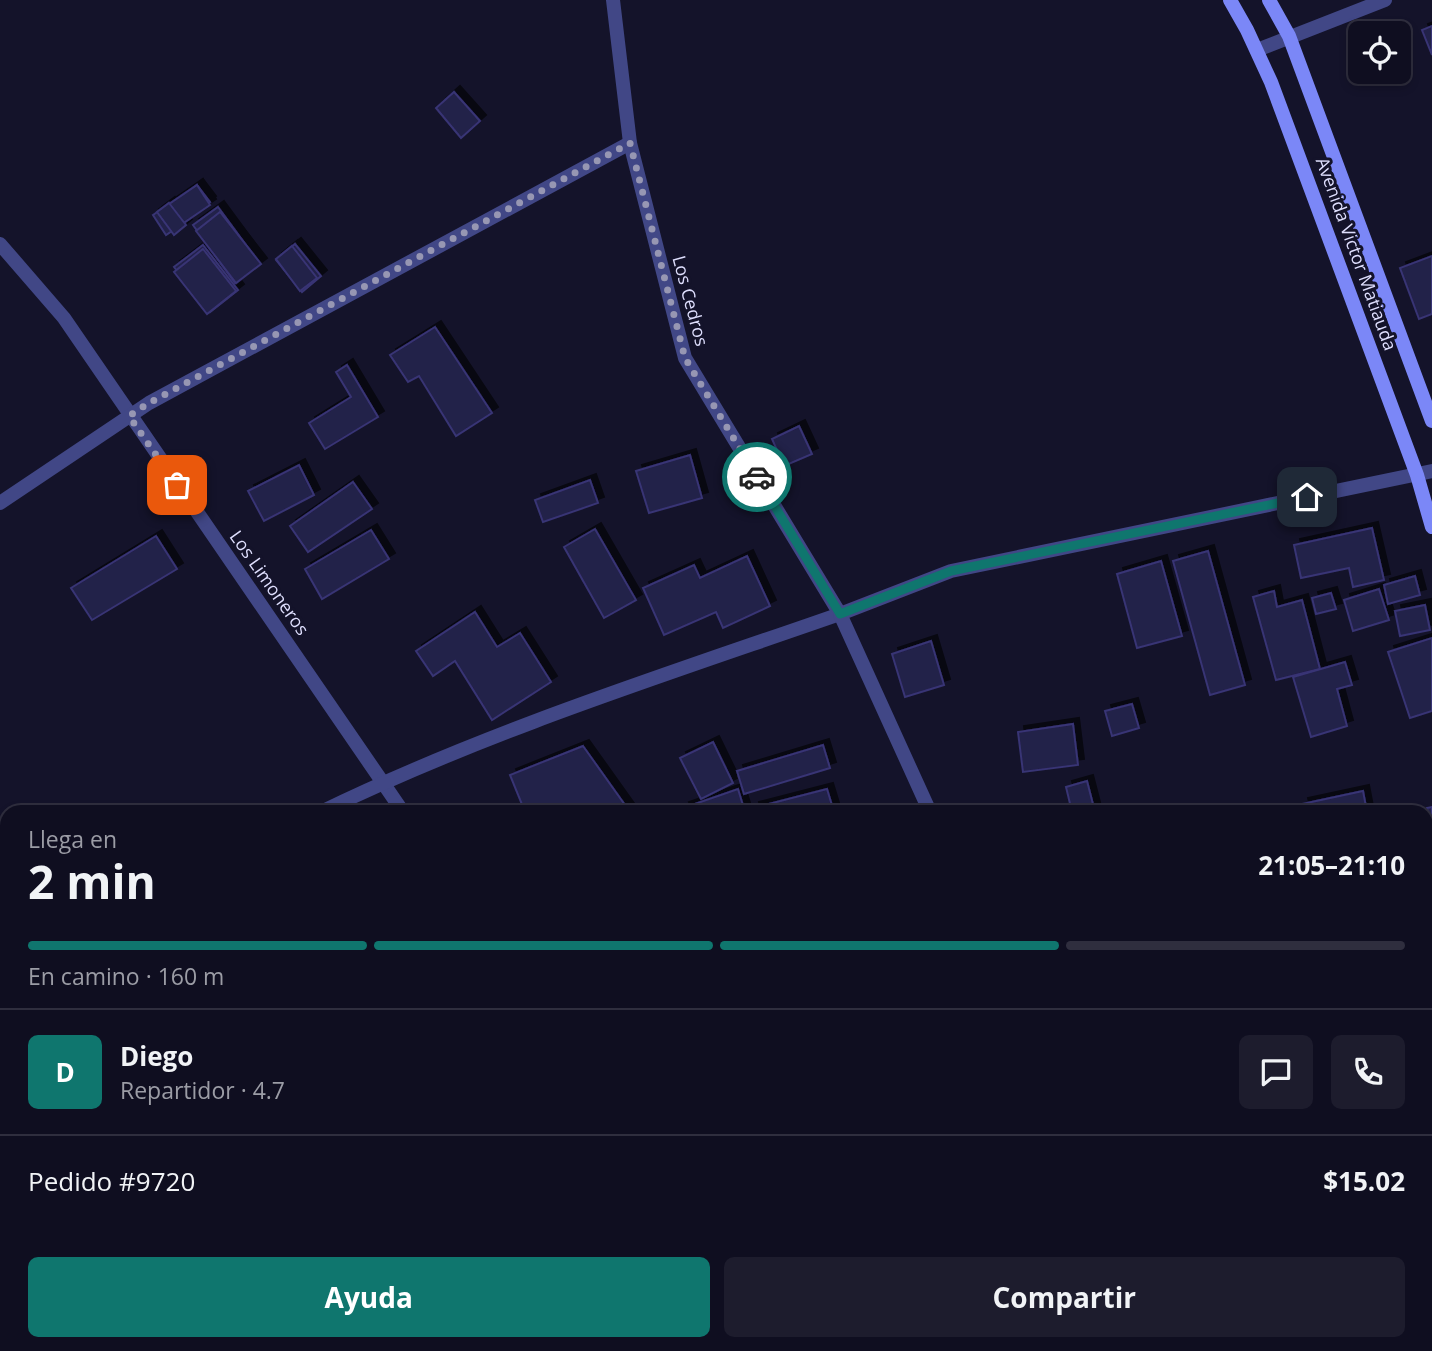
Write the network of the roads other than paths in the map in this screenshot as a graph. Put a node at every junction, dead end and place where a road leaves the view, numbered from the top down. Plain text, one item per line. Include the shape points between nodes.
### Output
1 (613, 0) edge
2 (1230, 0) edge
3 (1269, 0) edge
4 (1385, 0) edge
5 (1289, 36) junction
6 (1257, 50) junction
7 (630, 143) junction
8 (0, 244) edge
9 (129, 416) junction
10 (1432, 421) edge
11 (1432, 471) edge
12 (1417, 475) junction
13 (0, 503) edge
14 (1432, 527) edge
15 (840, 614) junction
16 (384, 782) junction
17 (336, 805) edge
18 (399, 805) edge
19 (927, 805) edge

1 - 7 street, Los Cedros
2 - 6 main road, Avenida Victor Matiauda
3 - 5 main road, Avenida Victor Matiauda
4 - 5 street
5 - 6 street
5 - 10 main road, Avenida Victor Matiauda
6 - 12 main road, Avenida Victor Matiauda
7 - 9 street
7 - 15 street, Los Cedros via 685,358
8 - 9 street, Los Limoneros via 64,318
9 - 13 street
9 - 16 street, Los Limoneros
11 - 12 street
12 - 14 main road, Avenida Victor Matiauda
12 - 15 street via 951,571
15 - 16 street via 547,716
15 - 19 street, Los Cedros
16 - 17 street
16 - 18 street, Los Limoneros

